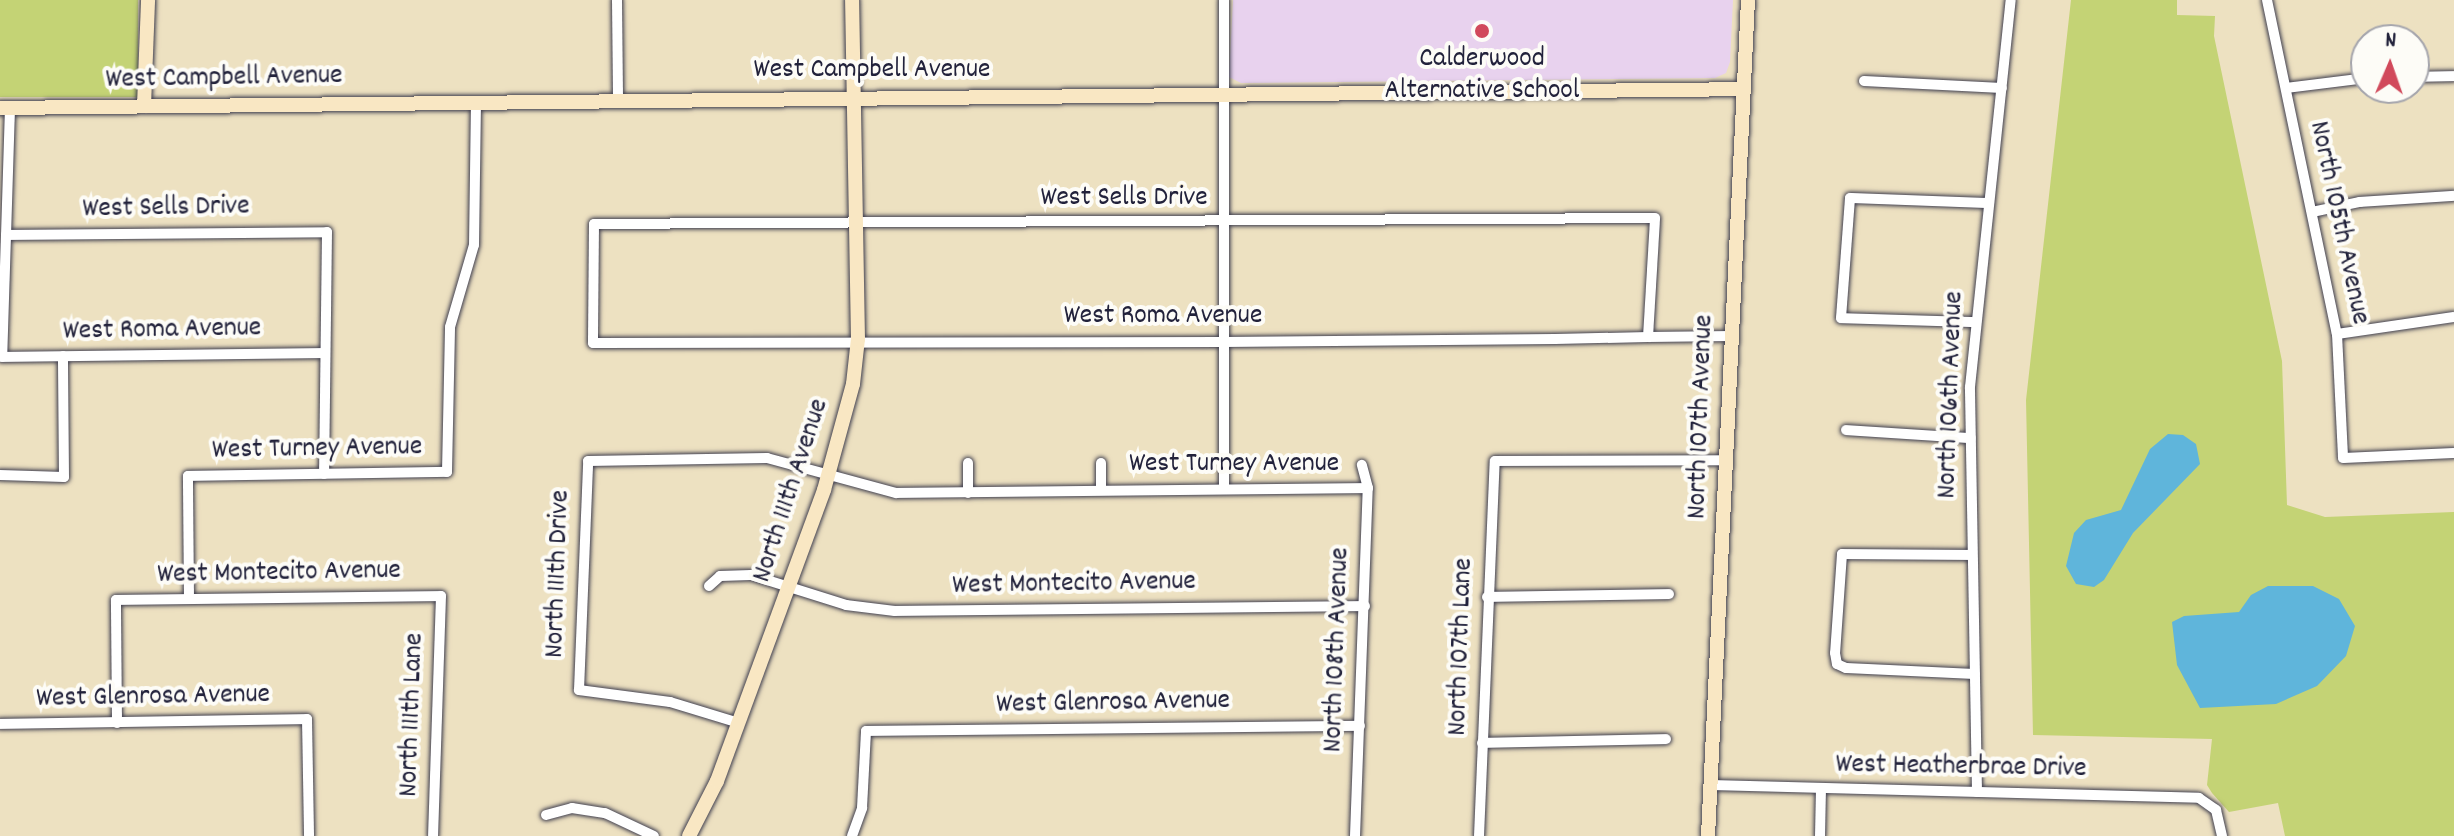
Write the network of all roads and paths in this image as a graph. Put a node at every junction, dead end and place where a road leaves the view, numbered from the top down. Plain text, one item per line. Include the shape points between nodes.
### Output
1 (148, 0) edge
2 (617, 0) edge
3 (852, 0) edge
4 (1224, 0) edge
5 (1748, 0) edge
6 (2011, 0) edge
7 (2267, 0) edge
8 (2454, 76) edge
9 (2430, 77) edge
10 (2350, 80) edge
11 (1864, 81) dead end
12 (2002, 88) junction
13 (2286, 88) junction
14 (1744, 89) junction
15 (1222, 96) junction
16 (854, 97) junction
17 (618, 100) junction
18 (476, 102) junction
19 (144, 106) junction
20 (5, 108) edge
21 (2454, 196) edge
22 (1988, 203) junction
23 (2312, 212) junction
24 (856, 222) junction
25 (1223, 224) junction
26 (6, 235) junction
27 (2454, 317) edge
28 (1974, 322) junction
29 (2337, 334) junction
30 (1731, 336) junction
31 (1648, 337) junction
32 (858, 339) junction
33 (1223, 342) junction
34 (593, 343) joint
35 (322, 353) junction
36 (63, 356) junction
37 (2, 357) edge
38 (1846, 430) dead end
39 (1971, 438) junction
40 (2454, 453) edge
41 (1726, 460) junction
42 (588, 461) joint
43 (968, 463) dead end
44 (1101, 463) dead end
45 (1362, 465) dead end
46 (324, 474) junction
47 (0, 475) edge
48 (829, 475) junction
49 (1368, 488) junction
50 (1224, 489) junction
51 (1101, 490) junction
52 (968, 493) junction
53 (1972, 555) junction
54 (709, 586) dead end
55 (788, 586) junction
56 (1669, 594) dead end
57 (441, 596) joint
58 (1487, 597) junction
59 (189, 599) junction
60 (1365, 606) junction
61 (1975, 674) junction
62 (117, 723) junction
63 (739, 723) junction
64 (0, 724) edge
65 (1360, 726) junction
66 (1666, 739) dead end
67 (1482, 743) junction
68 (1711, 785) junction
69 (1821, 788) junction
70 (1977, 792) junction
71 (546, 815) dead end
72 (309, 836) edge
73 (433, 836) edge
74 (654, 836) edge
75 (689, 836) edge
76 (853, 836) edge
77 (1355, 836) edge
78 (1479, 836) edge
79 (1708, 836) edge
80 (1820, 836) edge
81 (2222, 836) edge

1 - 19 street
2 - 17 street
3 - 16 street, North 111th Avenue
4 - 15 street
5 - 14 street, North 107th Avenue
6 - 12 street, North 106th Avenue
7 - 13 street, North 105th Avenue
8 - 9 street
10 - 13 street
11 - 12 street
12 - 22 street, North 106th Avenue
13 - 23 street, North 105th Avenue
14 - 15 street, West Campbell Avenue
14 - 30 street, North 107th Avenue
15 - 16 street, West Campbell Avenue
15 - 25 street
16 - 17 street, West Campbell Avenue
16 - 24 street, North 111th Avenue
17 - 18 street, West Campbell Avenue
18 - 19 street, West Campbell Avenue
18 - 46 street, West Turney Avenue via 474,245 450,327 447,472
19 - 20 street, West Campbell Avenue
20 - 26 street
21 - 23 street via 2360,202
22 - 28 street, North 106th Avenue
22 - 28 street via 1850,198 1841,318
23 - 29 street, North 105th Avenue
24 - 25 street, West Sells Drive
24 - 32 street, North 111th Avenue
24 - 34 street, West Sells Drive via 594,224
25 - 31 street, West Sells Drive via 1655,218
25 - 33 street
26 - 35 street, West Sells Drive via 327,232
26 - 37 street
27 - 29 street
28 - 39 street, North 106th Avenue
29 - 40 street, North 105th Avenue via 2343,458
30 - 31 street, West Roma Avenue
30 - 41 street, North 107th Avenue
31 - 33 street, West Roma Avenue
32 - 33 street, West Roma Avenue
32 - 34 street, West Roma Avenue
32 - 48 street, North 111th Avenue via 853,384
33 - 50 street
35 - 36 street, West Roma Avenue
35 - 46 street
36 - 37 street, West Roma Avenue
36 - 47 street via 64,477
38 - 39 street
39 - 53 street, North 106th Avenue
41 - 58 street, North 107th Lane via 1495,461
41 - 68 street, North 107th Avenue
42 - 48 street, West Turney Avenue via 767,458
42 - 63 street, North 111th Drive via 579,690 661,700
43 - 52 street
44 - 51 street, West Turney Avenue
45 - 49 street, North 108th Avenue
46 - 59 street, West Turney Avenue via 188,476
48 - 52 street, West Turney Avenue via 896,493
48 - 55 street, North 111th Avenue
49 - 50 street, West Turney Avenue
49 - 60 street, North 108th Avenue
50 - 51 street, West Turney Avenue
51 - 52 street, West Turney Avenue
53 - 61 street, North 106th Avenue
53 - 61 street via 1842,554 1837,664
54 - 55 street, West Montecito Avenue via 720,576 736,573
55 - 60 street, West Montecito Avenue via 846,605 895,611
55 - 63 street, North 111th Avenue
56 - 58 street
57 - 59 street, West Montecito Avenue
57 - 73 street, North 111th Lane
58 - 67 street, North 107th Lane
59 - 62 street, West Montecito Avenue via 116,600
60 - 65 street, North 108th Avenue
61 - 70 street, North 106th Avenue
62 - 64 street, West Glenrosa Avenue
62 - 72 street, West Glenrosa Avenue via 307,719
63 - 75 street, North 111th Avenue
65 - 76 street, West Glenrosa Avenue via 866,731 862,808
65 - 77 street, North 108th Avenue
66 - 67 street
67 - 78 street, North 107th Lane
68 - 69 street, West Heatherbrae Drive
68 - 79 street, North 107th Avenue
69 - 70 street, West Heatherbrae Drive
69 - 80 street
70 - 81 street, West Heatherbrae Drive via 2210,801
71 - 74 street via 572,808 605,813

